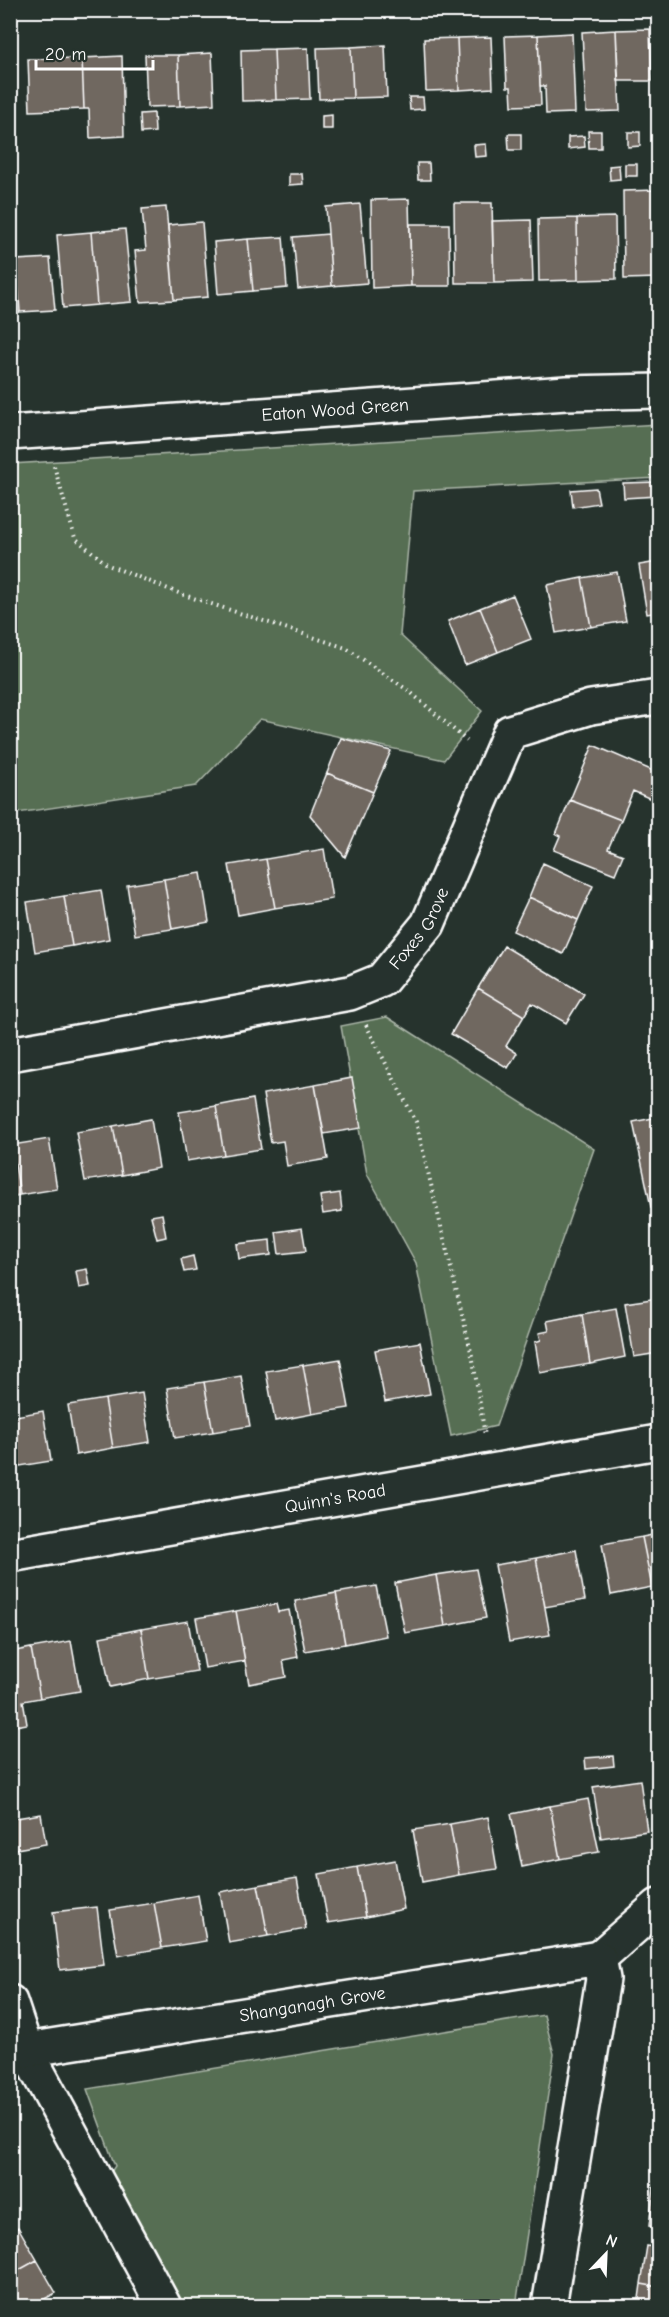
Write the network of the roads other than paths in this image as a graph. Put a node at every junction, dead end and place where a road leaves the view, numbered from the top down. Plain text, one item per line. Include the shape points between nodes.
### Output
1 (658, 391) edge
2 (10, 433) edge
3 (658, 697) edge
4 (10, 1054) edge
5 (658, 1442) edge
6 (10, 1555) edge
7 (658, 1906) edge
8 (599, 1958) junction
9 (10, 2002) edge
10 (26, 2050) junction
11 (164, 2307) edge
12 (549, 2307) edge

1 - 2 street, Eaton Wood Green via 566,393
3 - 4 street, Foxes Grove via 591,707 510,732 428,924 382,980 350,993
5 - 6 street, Quinn's Road
7 - 8 street
8 - 10 street, Shanganagh Grove
8 - 12 street via 603,1979
9 - 10 street
10 - 11 street

